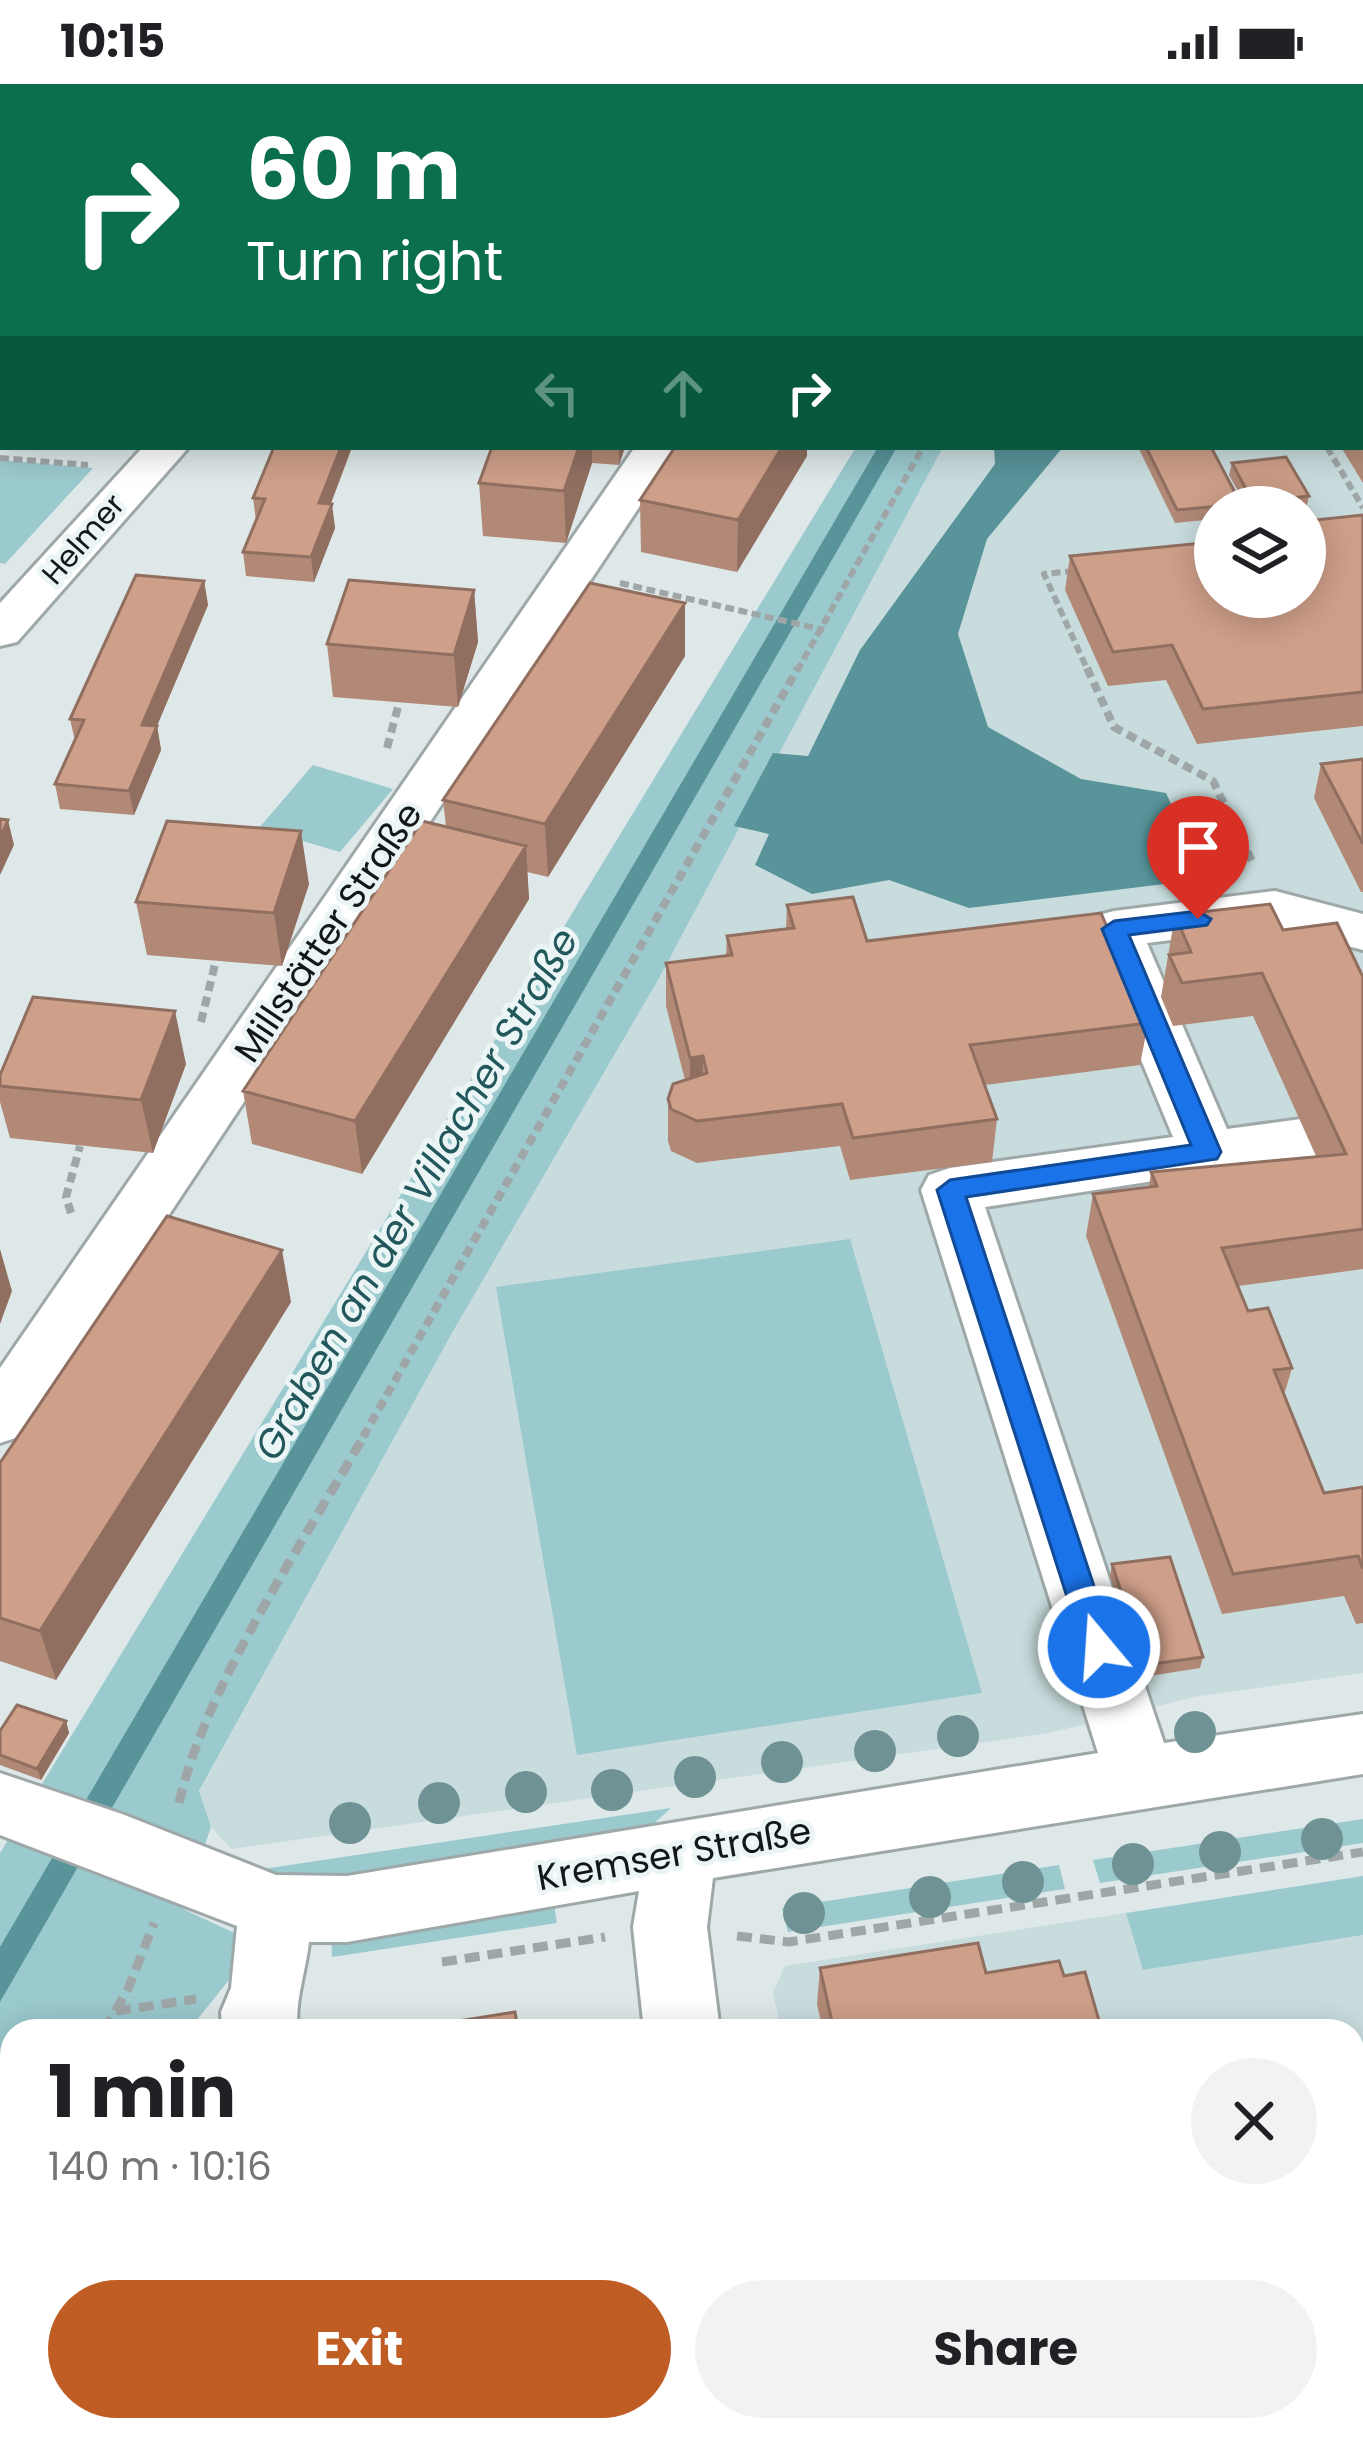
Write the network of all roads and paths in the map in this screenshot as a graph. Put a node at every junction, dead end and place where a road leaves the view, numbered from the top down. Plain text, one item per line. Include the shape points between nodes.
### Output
1 (655, 450) edge
2 (921, 450) edge
3 (1329, 450) edge
4 (0, 458) edge
5 (156, 458) edge
6 (1363, 508) edge
7 (1083, 570) edge
8 (570, 572) junction
9 (824, 630) junction
10 (0, 632) edge
11 (1275, 909) junction
12 (1363, 932) edge
13 (1308, 1139) dead end
14 (1208, 1152) junction
15 (0, 1418) edge
16 (1363, 1744) edge
17 (1141, 1778) junction
18 (12, 1808) edge
19 (1363, 1852) edge
20 (144, 1854) junction
21 (681, 1855) junction
22 (275, 1908) junction
23 (670, 1927) junction
24 (111, 2019) edge
25 (261, 2019) edge
26 (681, 2019) edge

1 - 8 street, Millstätter Straße
2 - 9 path
3 - 6 path
4 - 5 path
5 - 10 street, Helmer
7 - 11 path via 1044,574 1114,727 1213,781
8 - 9 path
8 - 15 street, Millstätter Straße
9 - 20 path via 221,1689
11 - 12 street
11 - 14 street via 1114,929
13 - 14 street
14 - 17 street via 950,1190
16 - 17 street, Kremser Straße
17 - 21 street, Kremser Straße
18 - 20 street, Kremser Straße
19 - 23 path via 789,1942
20 - 22 street, Kremser Straße
20 - 24 path via 155,1921
21 - 22 street, Kremser Straße via 347,1909
21 - 23 street
22 - 25 street
23 - 26 street

